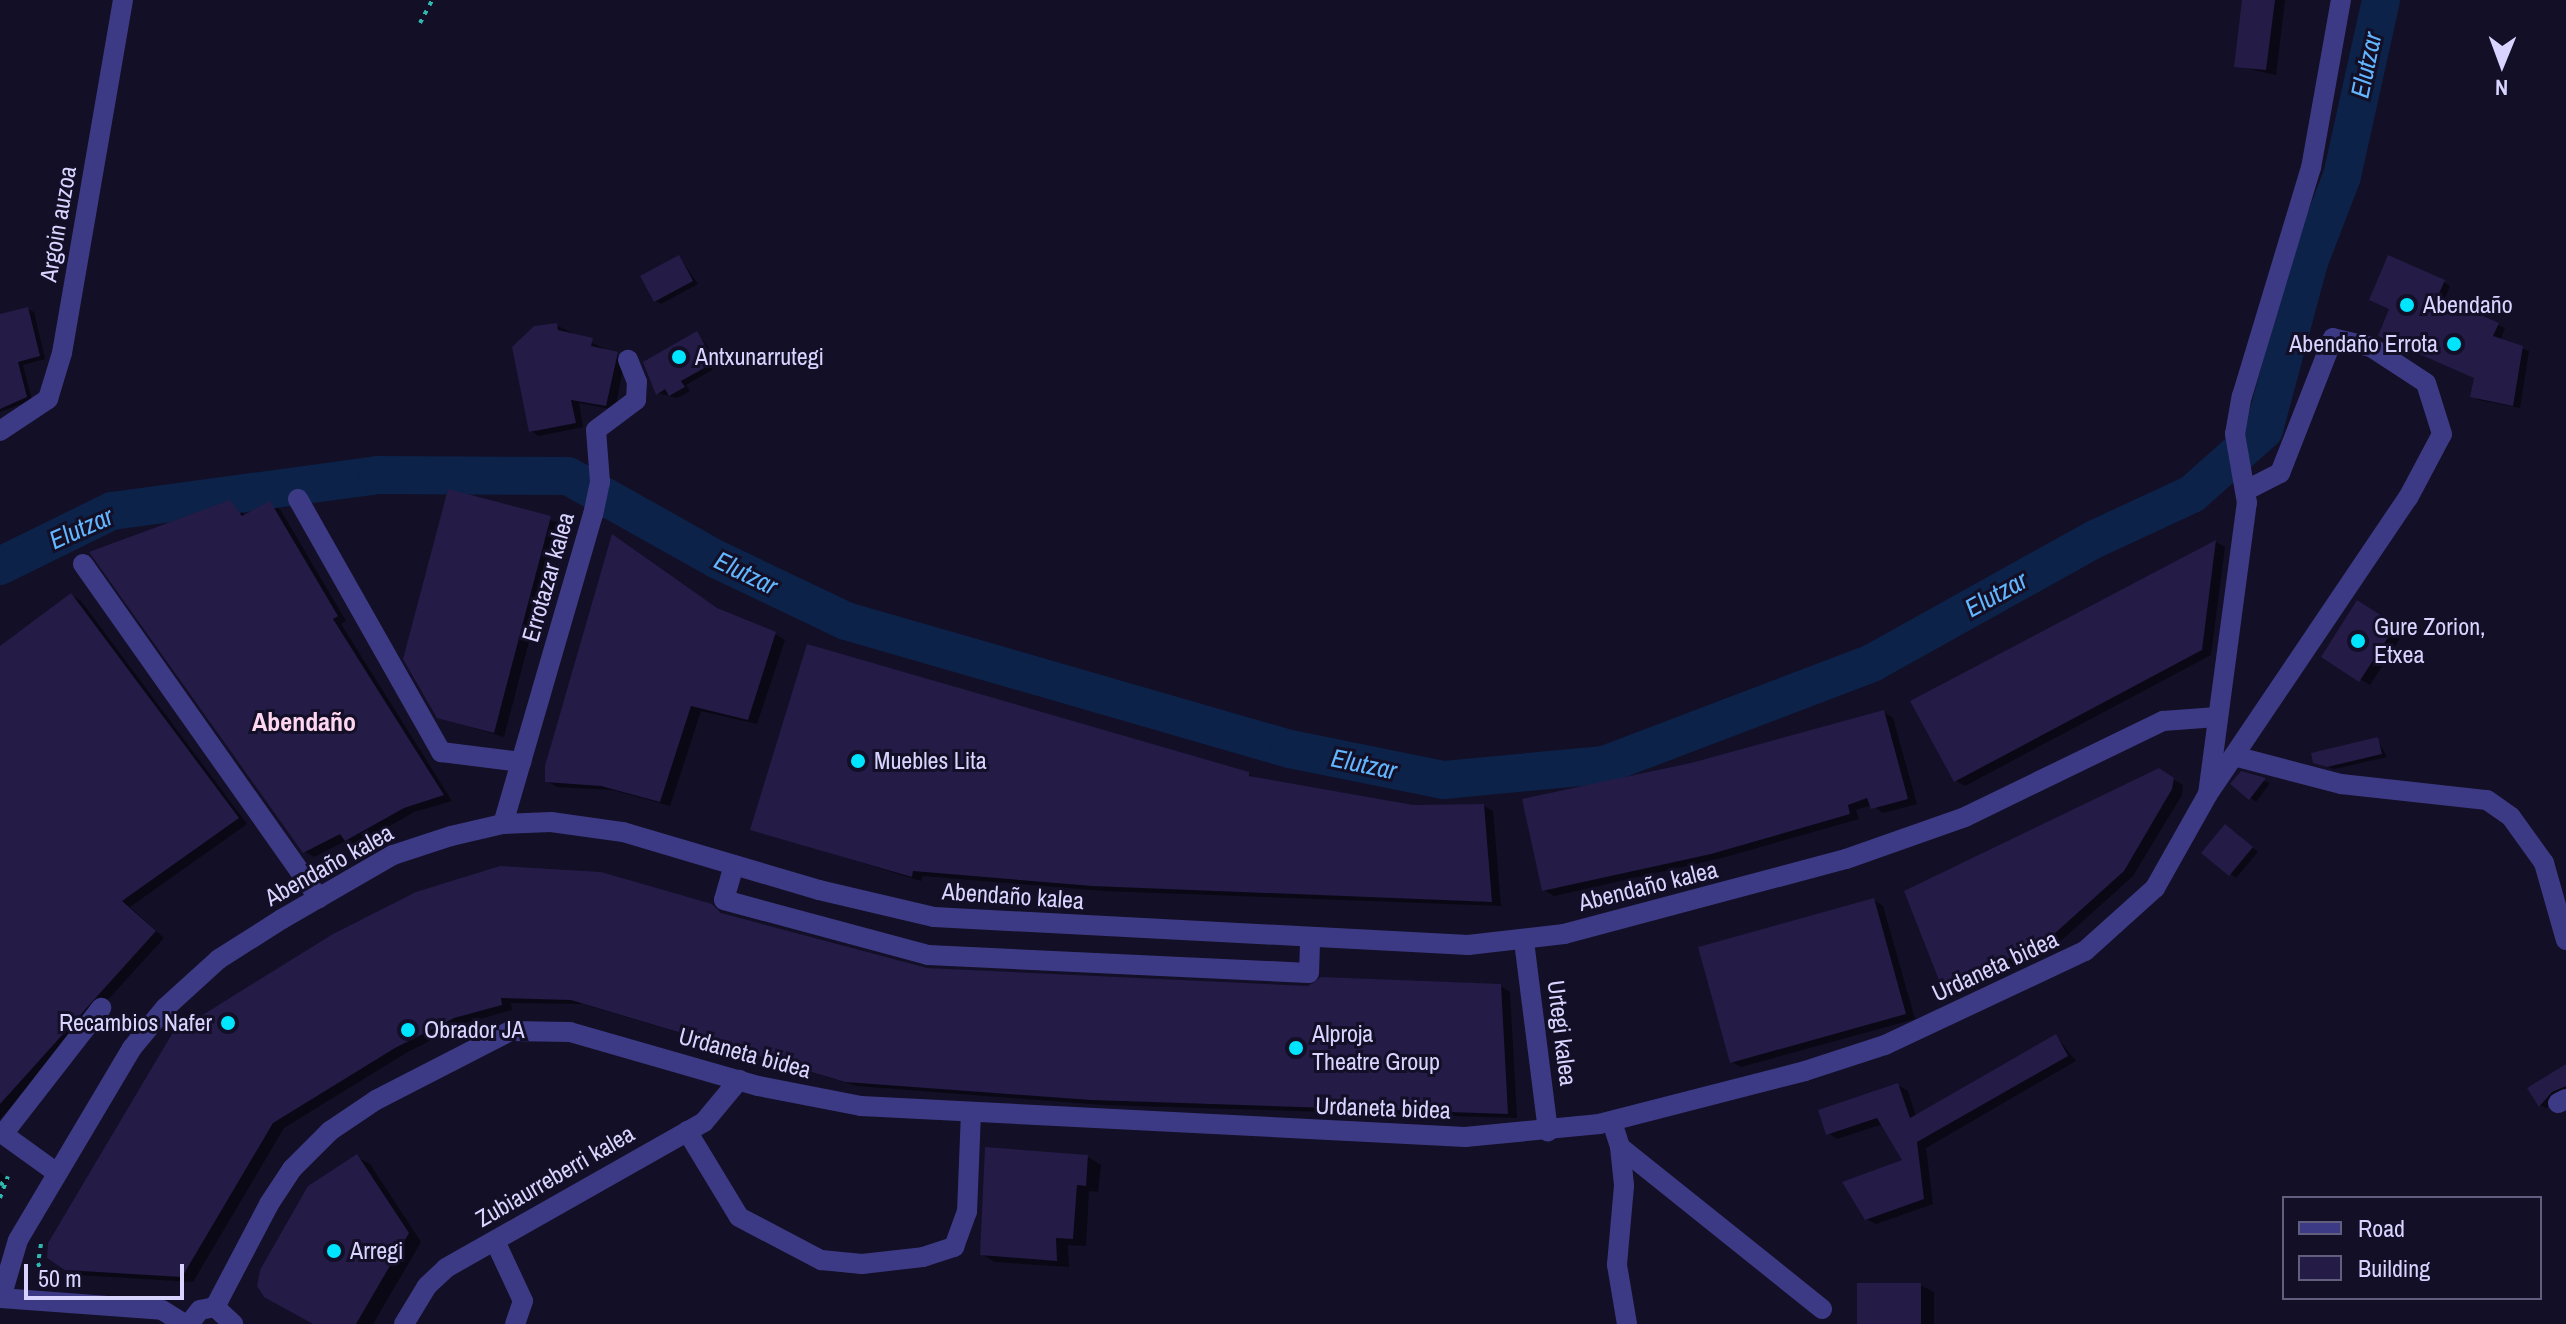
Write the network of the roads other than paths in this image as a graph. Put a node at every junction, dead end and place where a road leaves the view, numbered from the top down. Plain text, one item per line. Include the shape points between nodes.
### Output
1 (123, 0) edge
2 (2341, 0) edge
3 (628, 360) dead end
4 (0, 431) edge
5 (2245, 484) junction
6 (298, 499) dead end
7 (83, 564) dead end
8 (2217, 717) junction
9 (2234, 756) junction
10 (521, 762) junction
11 (2208, 794) junction
12 (503, 824) junction
13 (734, 865) junction
14 (319, 898) junction
15 (1310, 937) junction
16 (2566, 940) edge
17 (1524, 941) junction
18 (101, 1008) dead end
19 (739, 1080) junction
20 (971, 1114) junction
21 (1612, 1122) junction
22 (687, 1131) junction
23 (1548, 1131) junction
24 (1620, 1147) junction
25 (57, 1173) junction
26 (495, 1241) junction
27 (0, 1298) edge
28 (215, 1307) junction
29 (1822, 1309) dead end
30 (186, 1324) edge
31 (233, 1324) edge
32 (404, 1324) edge
33 (515, 1324) edge
34 (1627, 1324) edge

1 - 4 street, Argoin auzoa via 62,353 48,399
2 - 5 street, Urdaneta bidea via 2311,168 2242,396 2235,434
3 - 10 street, Errotazar kalea via 637,382 636,400 596,430 600,482 593,515
5 - 8 street, Urdaneta bidea
5 - 9 street via 2280,473 2333,338 2371,347 2426,383 2442,434 2408,498
6 - 10 street via 441,752
7 - 14 street
8 - 11 street, Urdaneta bidea
8 - 17 street, Abendaño kalea via 2163,721 1965,817 1846,859 1680,906
9 - 11 street
9 - 16 street via 2341,784 2487,800 2511,817 2544,863
10 - 12 street, Errotazar kalea
11 - 21 street, Urdaneta bidea via 2155,888 2085,951 1885,1045 1703,1101
12 - 13 street, Abendaño kalea via 551,822 623,832
12 - 14 street, Abendaño kalea via 393,855
13 - 15 street, Abendaño kalea via 934,917
13 - 15 street via 724,900 928,955 1309,973
14 - 25 street, Abendaño kalea via 219,959 165,1008 132,1048
15 - 17 street, Abendaño kalea via 1468,945
17 - 23 street, Urtegi kalea
18 - 25 street via 3,1134
19 - 20 street, Urdaneta bidea via 861,1106
19 - 22 street, Zubiaurreberri kalea via 704,1122
19 - 28 street, Urdaneta bidea via 570,1032 510,1031 474,1046 365,1107 309,1151 269,1204 230,1269
20 - 22 street via 967,1212 954,1247 923,1257 862,1264 821,1260 739,1217
20 - 23 street, Urdaneta bidea via 1449,1137
21 - 23 street, Urdaneta bidea
21 - 24 street
22 - 26 street, Zubiaurreberri kalea
24 - 29 street
24 - 34 street via 1624,1186 1617,1265
25 - 27 street, Abendaño kalea via 22,1234
26 - 32 street, Zubiaurreberri kalea via 446,1268 427,1286
26 - 33 street via 523,1301
27 - 30 street via 151,1309
28 - 30 street via 200,1310
28 - 31 street

